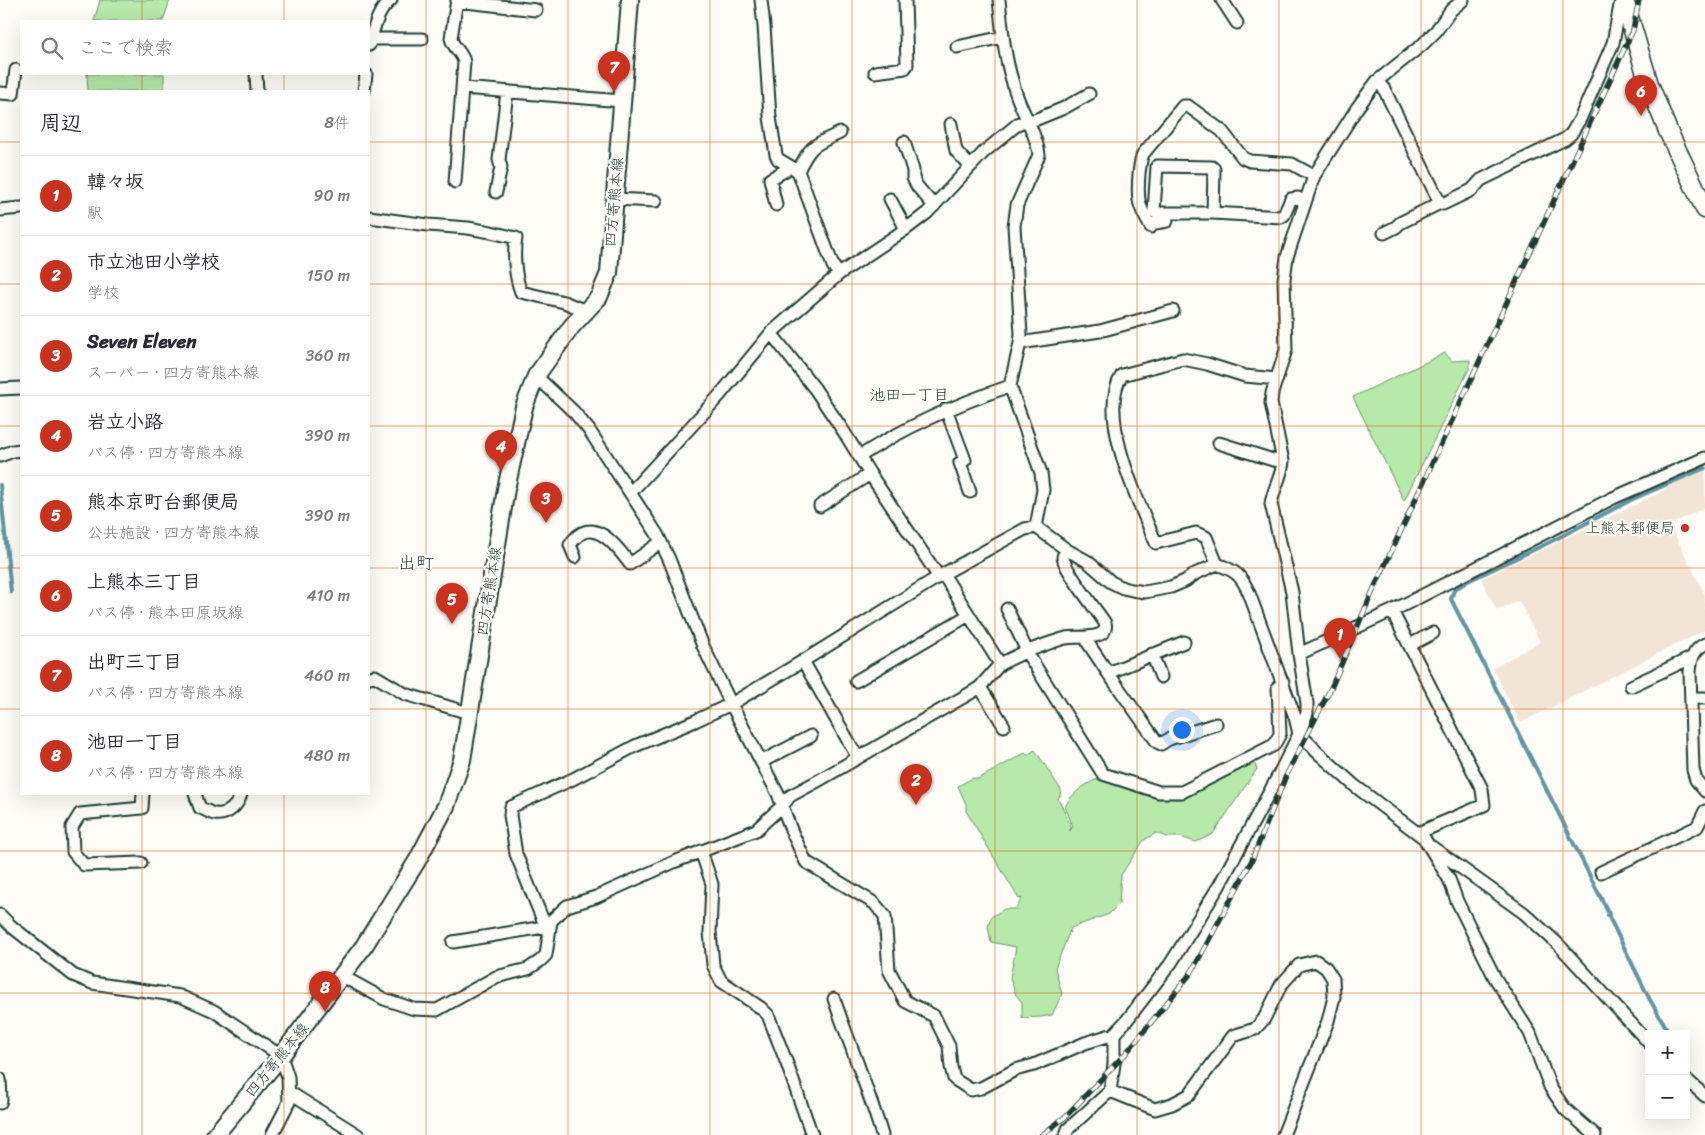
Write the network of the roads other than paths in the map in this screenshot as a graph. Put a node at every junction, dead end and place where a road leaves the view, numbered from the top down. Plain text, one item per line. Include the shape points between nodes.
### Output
1 (389, 0) edge
2 (457, 0) edge
3 (630, 0) edge
4 (761, 0) edge
5 (905, 0) edge
6 (999, 0) edge
7 (1222, 0) edge
8 (1463, 0) edge
9 (1622, 0) edge
10 (536, 10) dead end
11 (1237, 23) dead end
12 (1003, 37) junction
13 (422, 39) dead end
14 (370, 42) edge
15 (957, 47) dead end
16 (16, 70) dead end
17 (875, 72) dead end
18 (256, 75) edge
19 (366, 75) edge
20 (1377, 81) junction
21 (463, 88) junction
22 (257, 90) edge
23 (364, 90) edge
24 (507, 92) junction
25 (0, 93) edge
26 (1089, 94) dead end
27 (622, 101) junction
28 (1027, 120) junction
29 (951, 124) dead end
30 (840, 133) dead end
31 (904, 142) dead end
32 (970, 166) junction
33 (793, 168) junction
34 (1314, 176) junction
35 (455, 182) dead end
36 (496, 192) dead end
37 (890, 198) dead end
38 (615, 199) junction
39 (656, 201) dead end
40 (1305, 202) junction
41 (1440, 203) junction
42 (776, 205) dead end
43 (934, 206) junction
44 (20, 208) edge
45 (1705, 209) edge
46 (0, 210) edge
47 (1213, 213) junction
48 (370, 217) edge
49 (1167, 221) dead end
50 (906, 229) junction
51 (1384, 233) dead end
52 (839, 274) junction
53 (586, 311) junction
54 (1172, 311) dead end
55 (771, 334) junction
56 (1020, 342) junction
57 (536, 376) junction
58 (1277, 379) junction
59 (1010, 386) junction
60 (20, 388) edge
61 (0, 389) edge
62 (946, 409) junction
63 (1218, 443) dead end
64 (20, 450) edge
65 (0, 456) edge
66 (860, 456) junction
67 (1705, 458) edge
68 (1283, 461) junction
69 (870, 474) junction
70 (630, 492) junction
71 (970, 492) dead end
72 (820, 506) dead end
73 (1036, 528) junction
74 (661, 542) junction
75 (1067, 550) junction
76 (575, 558) dead end
77 (1217, 564) junction
78 (941, 575) junction
79 (1006, 609) dead end
80 (1392, 611) junction
81 (969, 615) junction
82 (1433, 633) dead end
83 (1086, 637) junction
84 (1184, 642) dead end
85 (1705, 644) edge
86 (1410, 645) junction
87 (1027, 650) junction
88 (1152, 654) junction
89 (1299, 654) junction
90 (1691, 658) junction
91 (803, 662) junction
92 (1000, 664) junction
93 (1108, 672) junction
94 (370, 677) edge
95 (1161, 677) dead end
96 (856, 681) dead end
97 (1283, 682) junction
98 (1631, 686) dead end
99 (980, 687) junction
100 (1691, 698) junction
101 (1705, 698) edge
102 (731, 704) junction
103 (469, 714) junction
104 (1216, 724) dead end
105 (1004, 726) dead end
106 (1298, 734) junction
107 (811, 736) dead end
108 (858, 758) junction
109 (762, 762) junction
110 (1705, 791) edge
111 (142, 795) edge
112 (195, 795) edge
113 (241, 795) edge
114 (783, 805) junction
115 (1705, 811) edge
116 (1418, 834) junction
117 (1427, 844) junction
118 (701, 851) junction
119 (141, 863) dead end
120 (1602, 872) dead end
121 (0, 915) edge
122 (550, 926) junction
123 (5, 927) edge
124 (453, 942) dead end
125 (342, 976) junction
126 (834, 999) dead end
127 (1114, 1034) junction
128 (1645, 1039) edge
129 (281, 1056) junction
130 (0, 1079) edge
131 (1690, 1083) edge
132 (1110, 1091) junction
133 (288, 1092) junction
134 (1705, 1096) edge
135 (0, 1103) edge
136 (1068, 1134) edge
137 (215, 1135) edge
138 (272, 1135) edge
139 (358, 1135) edge
140 (812, 1135) edge
141 (882, 1135) edge
142 (1283, 1135) edge
143 (1595, 1135) edge

1 - 14 street via 374,25
2 - 10 street
2 - 21 street via 451,38 464,62
3 - 27 main road, 四方寄熊本線
4 - 33 street via 776,155
5 - 17 street via 907,65 905,68
6 - 12 street
7 - 11 street
8 - 20 street via 1422,45
9 - 41 street via 1613,42 1571,134 1481,180 1472,190
9 - 45 main road via 1652,92
12 - 15 street
12 - 28 street via 1011,79
13 - 14 street
16 - 25 street via 13,94
18 - 22 street
19 - 23 street
20 - 34 street
20 - 41 street via 1384,88
21 - 24 street
21 - 35 street
24 - 27 street
24 - 36 street
26 - 28 street via 1064,108
27 - 38 main road, 四方寄熊本線
28 - 32 street
28 - 56 street via 1039,155 1017,205 1014,226
29 - 32 street via 951,149
30 - 33 street via 811,148
31 - 43 street via 913,178
32 - 43 street
33 - 42 street via 770,179
33 - 52 street
34 - 40 street
34 - 49 street via 1292,164 1243,158 1222,131 1188,106 1183,106 1140,160 1137,195 1142,212 1150,226
37 - 50 street
38 - 39 street
38 - 53 main road, 四方寄熊本線 via 609,273 599,297
40 - 47 street via 1292,199 1282,217
40 - 58 street via 1287,257 1284,279 1286,350
41 - 51 street
43 - 50 street
44 - 46 street
47 - 47 street via 1154,211 1157,166 1212,167
48 - 53 street via 468,228 516,238 514,247 521,292
50 - 52 street
52 - 55 street
53 - 57 main road, 四方寄熊本線 via 555,347
54 - 56 street via 1100,331
55 - 66 street
55 - 70 street
56 - 59 street
57 - 70 street via 589,430
57 - 103 main road, 四方寄熊本線 via 524,407 506,488
58 - 68 street via 1272,402
58 - 77 street via 1245,376 1183,359 1122,375 1118,381 1114,413 1123,463 1156,543 1196,532 1206,537
59 - 62 street
59 - 73 street via 1041,473 1042,490
60 - 61 street
62 - 66 street via 891,436
62 - 71 street via 966,460 960,463
63 - 68 street
64 - 65 street
66 - 69 street
67 - 80 street via 1613,498
68 - 89 street via 1283,471 1272,495 1271,510 1292,592
69 - 72 street
69 - 78 street
70 - 74 street
73 - 75 street
73 - 78 street via 1025,529
74 - 76 street via 630,564 616,545 602,534 588,531 576,536 570,545
74 - 102 street via 703,646
75 - 77 street via 1087,561 1111,582 1145,592 1178,584
75 - 83 street via 1063,556 1067,568 1106,623 1105,632
77 - 97 street via 1234,571 1244,582
78 - 81 street
78 - 91 street
79 - 87 street
80 - 86 street
80 - 89 street
81 - 92 street
81 - 96 street
82 - 86 street
83 - 87 street via 1067,638
83 - 93 street
84 - 88 street
85 - 90 street
86 - 116 street via 1482,789 1484,805
87 - 92 street
87 - 97 street via 1102,774 1159,792 1182,792 1274,745 1280,734 1278,687
88 - 93 street
88 - 95 street
89 - 106 street via 1308,703
90 - 98 street
90 - 100 street
91 - 102 street
91 - 108 street
92 - 99 street
93 - 104 street via 1160,744
94 - 103 street via 375,676 405,694
97 - 106 street
99 - 105 street
99 - 108 street
100 - 101 street
100 - 110 street via 1693,770
102 - 109 street
102 - 122 street via 635,746 511,808 516,854 542,918
103 - 125 main road, 四方寄熊本線 via 462,760 446,806 417,861
106 - 116 street via 1355,786
106 - 127 street via 1214,894 1171,963
107 - 109 street
108 - 114 street via 790,796
109 - 114 street
111 - 119 street via 142,808 80,814 72,826 73,852 84,865
112 - 113 street via 200,808 215,814 230,811
114 - 118 street via 756,830
114 - 127 street via 806,862 874,903 885,916 889,970 904,1000 934,1016 949,1046 954,1079 971,1090 981,1088 1016,1070
115 - 120 street via 1697,826
116 - 117 street
117 - 128 street via 1524,913 1558,944
117 - 143 street via 1448,879 1495,978 1530,1033 1550,1087 1565,1109
118 - 122 street via 596,897 567,906
118 - 140 street via 712,884 710,932 714,965 721,981 768,1015
121 - 123 street
122 - 124 street
122 - 125 street via 546,955 540,961 528,969 496,977 437,1010 414,1010 384,1000
123 - 129 street via 73,975 92,983 180,996 214,1011
125 - 129 main road, 四方寄熊本線
126 - 141 street
127 - 132 street
129 - 133 street via 288,1077
129 - 137 main road, 四方寄熊本線
130 - 135 street
131 - 134 street
132 - 136 street
132 - 142 street via 1155,1109 1189,1095 1233,1036 1255,1029 1264,1019 1281,985 1299,965 1316,961 1333,979 1334,997 1328,1022
133 - 138 street via 289,1102
133 - 139 street

